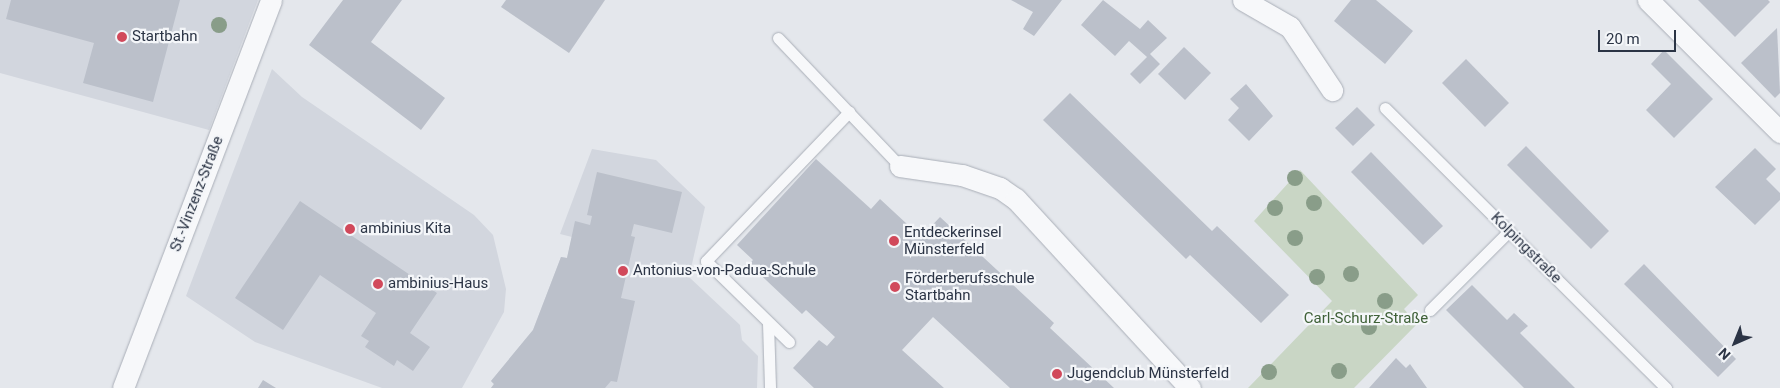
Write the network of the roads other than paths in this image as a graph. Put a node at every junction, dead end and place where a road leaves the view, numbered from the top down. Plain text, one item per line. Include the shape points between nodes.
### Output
1 (270, 0) edge
2 (1243, 0) edge
3 (1648, 0) edge
4 (778, 38) dead end
5 (1332, 90) dead end
6 (1386, 108) dead end
7 (849, 112) junction
8 (1780, 132) edge
9 (900, 166) joint
10 (1509, 231) junction
11 (1430, 310) dead end
12 (768, 323) junction
13 (789, 342) dead end
14 (123, 388) edge
15 (770, 388) edge
16 (1190, 388) edge
17 (1666, 388) edge

1 - 14 street, St.-Vinzenz-Straße
2 - 5 street via 1290,27
3 - 8 street
4 - 7 lane
6 - 10 lane, Kolpingstraße
7 - 9 lane
7 - 12 lane via 706,261
9 - 16 street via 962,175 1000,188 1016,199
10 - 11 lane
10 - 17 lane, Kolpingstraße
12 - 13 lane
12 - 15 lane

